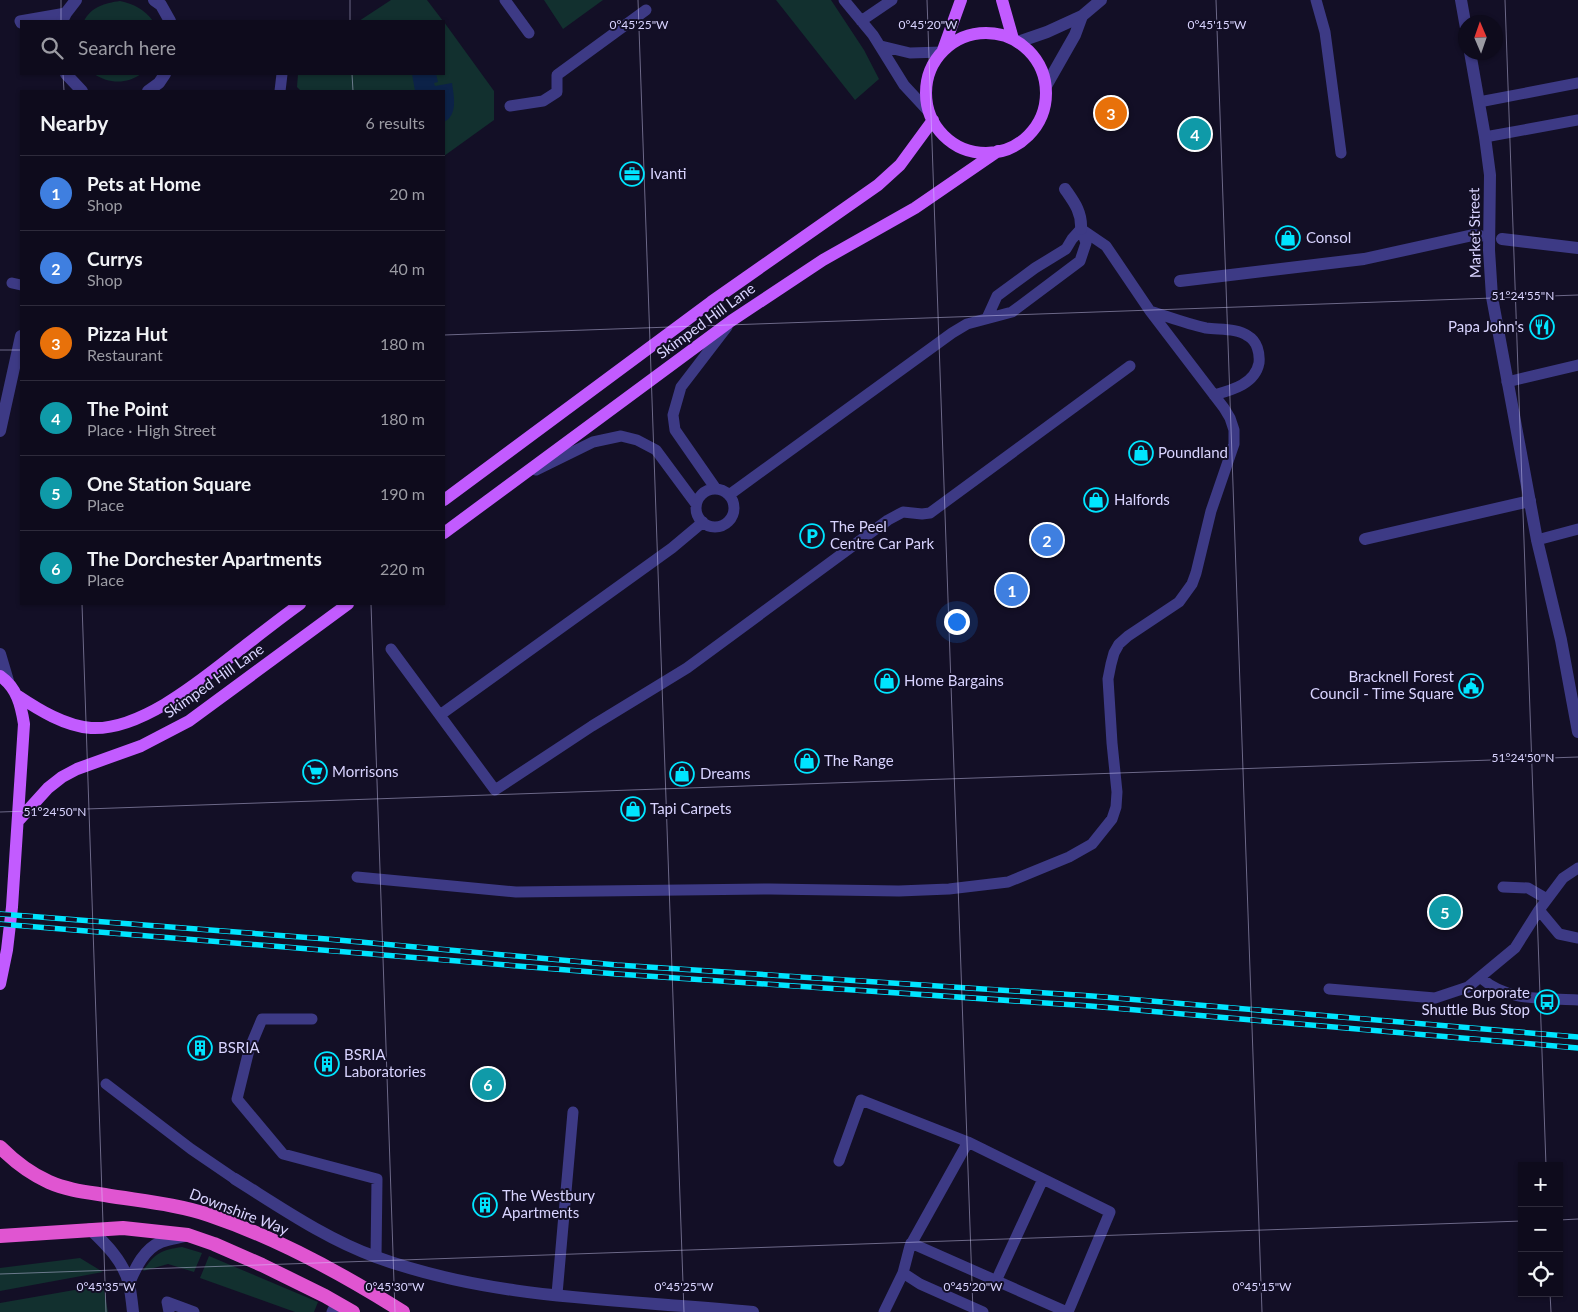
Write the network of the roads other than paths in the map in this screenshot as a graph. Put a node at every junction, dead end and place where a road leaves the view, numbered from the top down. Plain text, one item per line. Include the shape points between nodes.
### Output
1 (76, 0) edge
2 (154, 0) edge
3 (505, 0) edge
4 (844, 0) edge
5 (892, 0) edge
6 (961, 0) edge
7 (1002, 0) edge
8 (1101, 0) edge
9 (1316, 0) edge
10 (1460, 0) edge
11 (646, 10) dead end
12 (1463, 15) edge
13 (1082, 16) junction
14 (64, 17) edge
15 (31, 20) edge
16 (169, 20) edge
17 (861, 21) junction
18 (529, 33) dead end
19 (1015, 40) junction
20 (880, 46) junction
21 (942, 52) junction
22 (1471, 60) edge
23 (67, 75) edge
24 (164, 75) edge
25 (282, 75) edge
26 (1578, 83) edge
27 (1046, 86) junction
28 (80, 90) edge
29 (149, 90) edge
30 (280, 90) edge
31 (1479, 102) junction
32 (510, 106) dead end
33 (931, 116) junction
34 (1578, 120) edge
35 (1485, 136) junction
36 (998, 151) junction
37 (1341, 152) dead end
38 (1065, 189) dead end
39 (1081, 229) junction
40 (1480, 236) dead end
41 (1502, 239) dead end
42 (1578, 248) edge
43 (1180, 281) dead end
44 (1150, 311) junction
45 (986, 318) junction
46 (731, 321) junction
47 (20, 339) edge
48 (1578, 365) edge
49 (1130, 366) dead end
50 (1507, 382) junction
51 (4, 393) edge
52 (1214, 396) junction
53 (0, 431) edge
54 (512, 482) junction
55 (716, 489) junction
56 (729, 495) junction
57 (445, 499) edge
58 (1530, 501) junction
59 (696, 504) junction
60 (703, 522) junction
61 (1578, 530) edge
62 (445, 532) edge
63 (1365, 539) dead end
64 (1537, 540) junction
65 (299, 605) edge
66 (347, 605) edge
67 (391, 649) dead end
68 (0, 654) edge
69 (1573, 677) edge
70 (4, 679) edge
71 (18, 696) junction
72 (440, 715) junction
73 (1578, 732) edge
74 (19, 820) junction
75 (1578, 868) edge
76 (357, 877) dead end
77 (1504, 887) dead end
78 (1547, 899) junction
79 (1539, 910) junction
80 (1578, 938) edge
81 (1481, 978) junction
82 (0, 984) edge
83 (1330, 989) dead end
84 (1578, 1000) edge
85 (312, 1019) dead end
86 (106, 1084) dead end
87 (573, 1112) dead end
88 (968, 1142) junction
89 (0, 1147) edge
90 (839, 1161) dead end
91 (234, 1179) joint
92 (1043, 1179) junction
93 (90, 1229) junction
94 (188, 1235) junction
95 (0, 1236) edge
96 (911, 1243) junction
97 (376, 1257) junction
98 (903, 1273) junction
99 (996, 1281) junction
100 (129, 1282) junction
101 (557, 1294) junction
102 (335, 1307) edge
103 (133, 1312) edge
104 (169, 1312) edge
105 (194, 1312) edge
106 (353, 1312) edge
107 (403, 1312) edge
108 (753, 1312) edge
109 (884, 1312) edge
110 (983, 1312) edge
111 (1067, 1312) edge

1 - 14 street
2 - 16 street
3 - 18 lane
4 - 17 lane
5 - 17 lane
6 - 21 main road
7 - 19 main road
8 - 13 street
9 - 37 lane via 1325,32
10 - 12 street
11 - 32 lane via 557,75 557,92 543,101
13 - 19 street via 1047,32
13 - 27 street
14 - 15 lane
17 - 20 lane
19 - 21 main road via 987,33 977,34 952,43
19 - 27 main road via 1038,63
20 - 21 lane via 910,52
20 - 33 lane via 904,85
21 - 33 main road via 928,78 926,90
22 - 31 street, Market Street
23 - 28 street
24 - 29 street
25 - 30 lane
26 - 31 lane
27 - 36 main road via 1045,103 1037,124 1020,142
31 - 35 street, Market Street
33 - 36 main road via 940,131 957,145 979,152
33 - 57 main road, Skimped Hill Lane via 900,165 878,185 711,302
34 - 35 lane
35 - 50 street, Market Street via 1490,175 1492,297
36 - 46 main road, Skimped Hill Lane via 915,208 823,260
38 - 39 street via 1079,210
39 - 44 lane via 1106,246
39 - 45 lane via 1066,249 997,296
39 - 45 lane via 1086,243 1080,262 1012,312
40 - 43 street via 1364,258
41 - 42 street
44 - 52 lane
44 - 52 lane via 1205,328 1238,332 1252,340 1259,360 1255,373 1238,388
45 - 56 lane via 967,324 946,338
46 - 54 main road, Skimped Hill Lane
46 - 55 lane via 681,387 672,415 675,430
47 - 51 street
48 - 50 lane
49 - 72 lane via 930,513 903,512 888,520 687,668 495,790
50 - 58 street, Market Street
51 - 53 street
52 - 76 lane via 1230,418 1234,444 1211,511 1196,573 1180,602 1128,636 1114,653 1108,678 1116,807 1104,831 1076,854 1008,882 899,891 516,892
54 - 59 lane via 593,442 621,436 656,450
54 - 62 main road, Skimped Hill Lane
55 - 56 lane
55 - 59 lane via 705,491
56 - 60 lane via 734,505 728,520 713,526
58 - 63 street
58 - 64 street, Market Street
59 - 60 lane via 697,514
60 - 72 lane via 672,548
61 - 64 lane
64 - 69 street, Market Street
65 - 71 main road, Skimped Hill Lane via 199,682 130,721 105,728 80,726 37,708
66 - 74 main road, Skimped Hill Lane via 190,721 141,746 62,777
67 - 72 lane
68 - 70 street
69 - 73 street, Market Street
70 - 71 main road
71 - 74 main road via 24,724
74 - 82 main road via 7,950
75 - 78 lane via 1563,878
77 - 78 lane via 1528,888
78 - 79 lane
79 - 80 lane via 1559,934
79 - 81 lane via 1515,948
81 - 83 lane via 1468,987 1435,998
81 - 84 lane via 1491,987 1515,996
85 - 97 lane via 262,1019 249,1050 237,1100 283,1154 377,1179
86 - 91 lane
87 - 101 lane
88 - 90 lane via 861,1100
88 - 92 lane
88 - 96 lane
89 - 107 highway, Downshire Way via 34,1174 64,1188 182,1207 210,1215 300,1254
91 - 97 street via 318,1230
92 - 99 lane
92 - 111 lane via 1110,1212
93 - 94 highway via 123,1228
93 - 95 highway
93 - 100 street via 108,1245
94 - 100 street via 160,1242 148,1251
94 - 102 highway via 262,1265
96 - 98 lane
96 - 99 lane
97 - 101 street via 470,1282
98 - 109 lane
98 - 110 lane
99 - 111 lane
100 - 103 street
101 - 108 street
102 - 106 highway
104 - 105 lane via 167,1302

